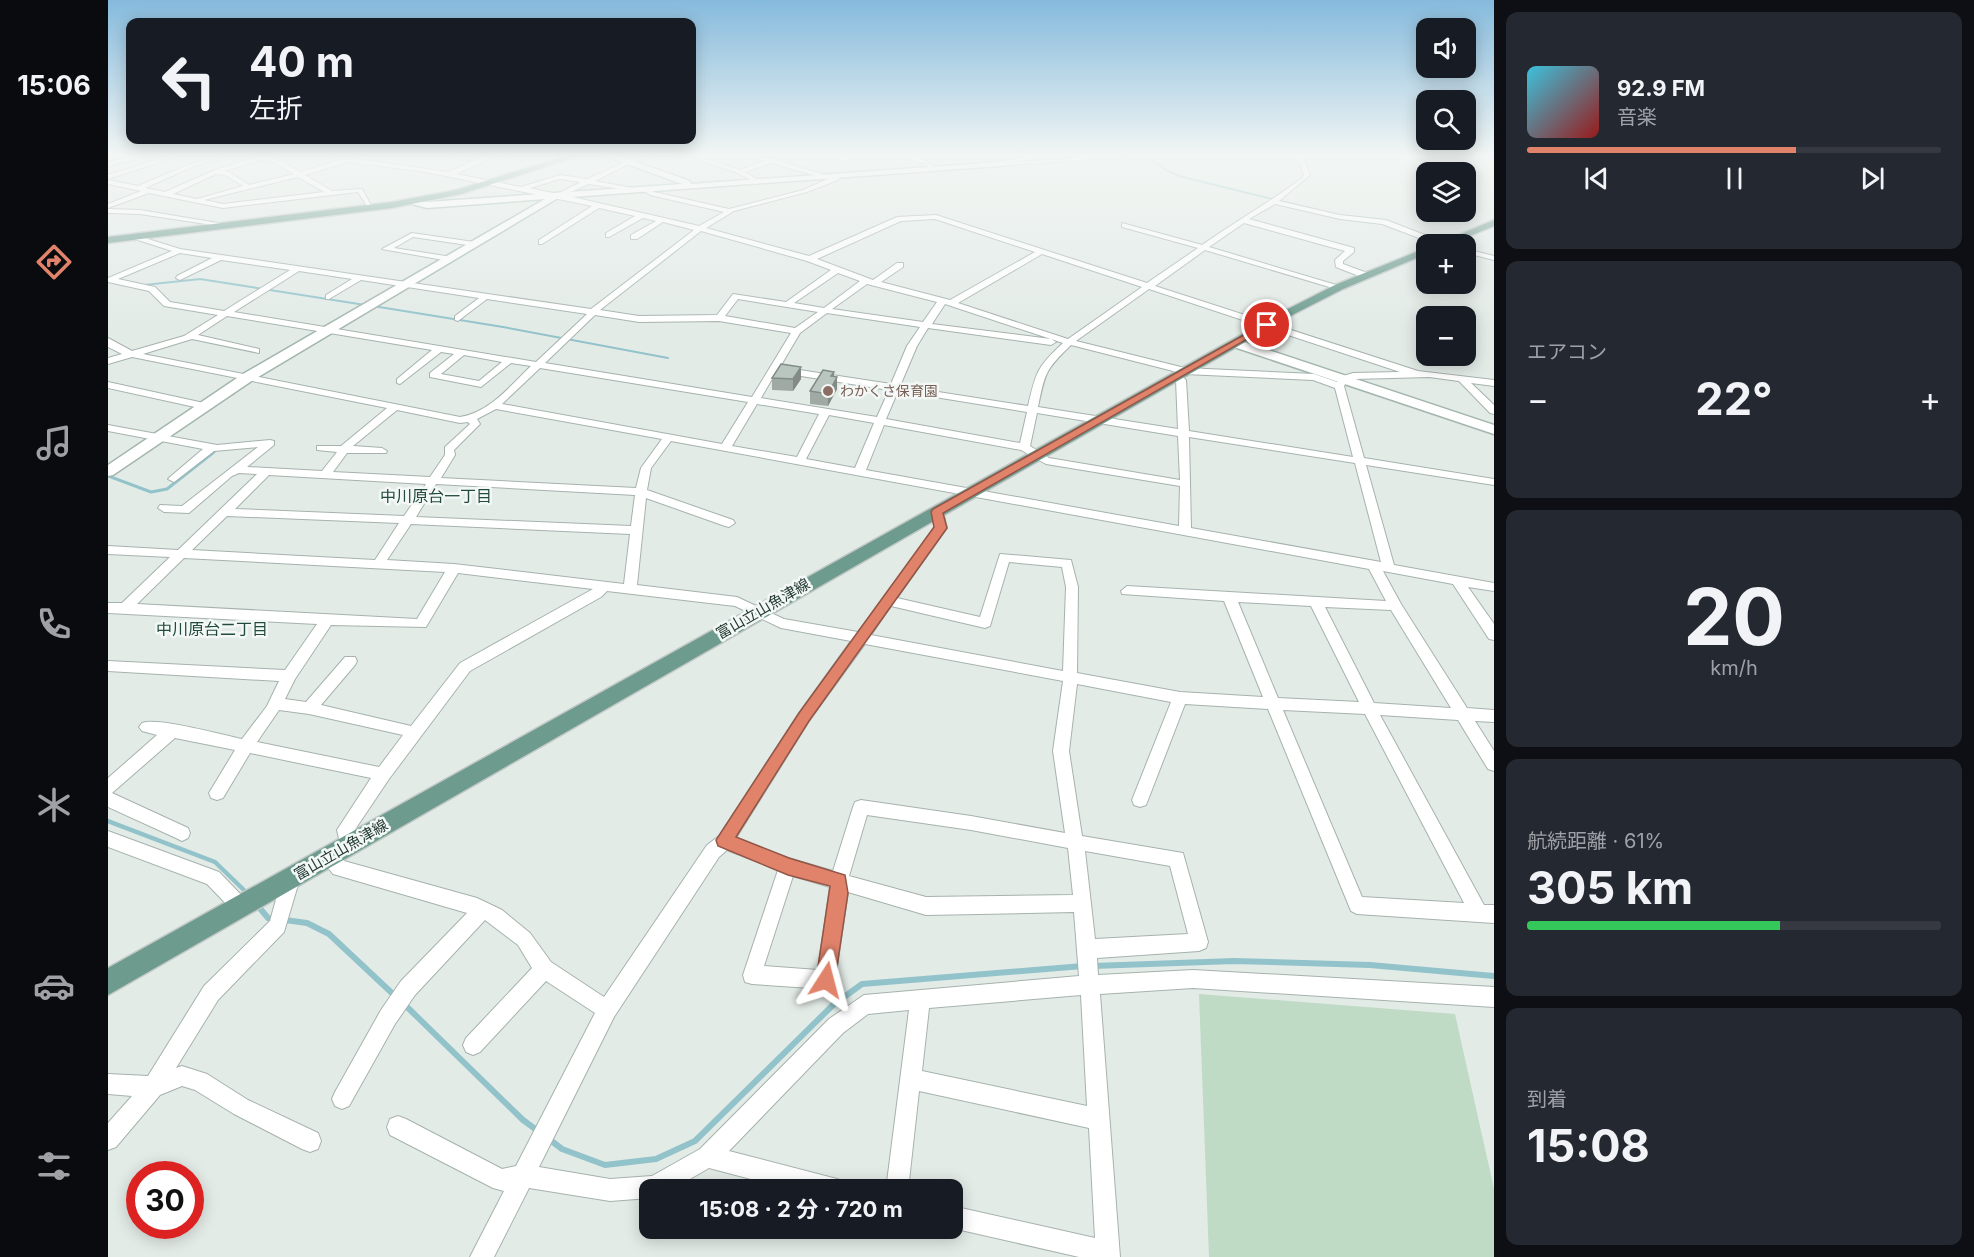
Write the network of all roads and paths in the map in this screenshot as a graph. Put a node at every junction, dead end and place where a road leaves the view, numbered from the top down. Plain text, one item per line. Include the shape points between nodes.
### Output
1 (136, 212) edge
2 (340, 212) edge
3 (531, 212) edge
4 (588, 212) edge
5 (627, 212) edge
6 (729, 212) edge
7 (1257, 212) edge
8 (1317, 212) edge
9 (642, 215) junction
10 (663, 220) junction
11 (1243, 220) junction
12 (1494, 223) edge
13 (226, 225) junction
14 (1125, 225) dead end
15 (701, 229) junction
16 (1466, 234) edge
17 (609, 235) dead end
18 (1416, 235) edge
19 (135, 236) junction
20 (634, 237) dead end
21 (108, 240) edge
22 (542, 242) dead end
23 (474, 244) junction
24 (1202, 248) junction
25 (179, 251) junction
26 (1041, 252) junction
27 (1476, 254) edge
28 (1416, 255) edge
29 (220, 257) junction
30 (1494, 258) edge
31 (449, 259) junction
32 (810, 259) junction
33 (900, 265) dead end
34 (142, 266) junction
35 (298, 268) junction
36 (160, 269) dead end
37 (836, 270) junction
38 (1366, 276) junction
39 (361, 277) junction
40 (180, 278) dead end
41 (109, 281) edge
42 (871, 282) junction
43 (407, 284) junction
44 (1147, 286) junction
45 (1339, 287) junction
46 (486, 296) junction
47 (329, 297) dead end
48 (947, 301) junction
49 (789, 303) junction
50 (825, 309) junction
51 (593, 312) junction
52 (224, 313) junction
53 (458, 318) dead end
54 (719, 318) junction
55 (928, 324) junction
56 (1267, 325) junction
57 (325, 331) junction
58 (797, 331) junction
59 (190, 336) junction
60 (1069, 342) junction
61 (1236, 343) junction
62 (109, 344) edge
63 (439, 349) junction
64 (256, 351) dead end
65 (461, 353) junction
66 (130, 354) junction
67 (508, 360) junction
68 (108, 361) edge
69 (537, 365) junction
70 (774, 369) junction
71 (1181, 373) junction
72 (1416, 374) junction
73 (248, 377) junction
74 (1461, 378) junction
75 (400, 381) dead end
76 (1341, 382) junction
77 (1494, 383) edge
78 (108, 385) edge
79 (895, 387) junction
80 (754, 401) junction
81 (204, 406) junction
82 (396, 406) junction
83 (495, 406) junction
84 (1033, 409) junction
85 (1494, 411) edge
86 (825, 413) junction
87 (471, 418) junction
88 (1098, 420) junction
89 (881, 422) junction
90 (108, 428) edge
91 (1494, 430) edge
92 (1184, 433) junction
93 (158, 438) junction
94 (668, 438) junction
95 (212, 447) junction
96 (321, 448) dead end
97 (725, 448) junction
98 (345, 449) junction
99 (382, 451) dead end
100 (1030, 451) junction
101 (800, 461) junction
102 (1359, 461) junction
103 (237, 470) junction
104 (108, 472) edge
105 (266, 472) junction
106 (859, 472) junction
107 (325, 475) junction
108 (174, 479) dead end
109 (434, 481) junction
110 (1494, 482) edge
111 (1186, 484) junction
112 (641, 492) junction
113 (971, 492) junction
114 (164, 508) dead end
115 (224, 512) junction
116 (937, 512) junction
117 (408, 520) junction
118 (729, 523) dead end
119 (637, 530) junction
120 (1185, 530) junction
121 (108, 550) edge
122 (178, 555) junction
123 (1373, 564) junction
124 (378, 566) junction
125 (1388, 566) junction
126 (454, 568) junction
127 (1457, 580) junction
128 (604, 586) junction
129 (1494, 586) edge
130 (630, 589) junction
131 (1127, 591) dead end
132 (1229, 597) junction
133 (888, 601) junction
134 (1316, 602) junction
135 (1395, 606) junction
136 (108, 608) edge
137 (125, 608) junction
138 (757, 613) junction
139 (327, 620) junction
140 (1494, 635) edge
141 (860, 638) junction
142 (350, 661) dead end
143 (108, 666) edge
144 (289, 676) junction
145 (1070, 679) junction
146 (1180, 699) junction
147 (1274, 703) junction
148 (275, 704) junction
149 (309, 708) junction
150 (1370, 710) junction
151 (1463, 713) junction
152 (1494, 716) edge
153 (147, 727) dead end
154 (172, 731) junction
155 (414, 733) junction
156 (246, 746) junction
157 (1494, 764) edge
158 (383, 774) junction
159 (108, 788) edge
160 (217, 793) dead end
161 (108, 799) edge
162 (1140, 800) dead end
163 (182, 833) dead end
164 (108, 839) edge
165 (724, 840) junction
166 (1075, 842) junction
167 (348, 846) junction
168 (329, 857) junction
169 (788, 866) junction
170 (291, 878) joint
171 (839, 881) junction
172 (1082, 903) junction
173 (242, 906) junction
174 (276, 909) junction
175 (482, 910) junction
176 (1486, 913) edge
177 (1086, 951) junction
178 (544, 969) junction
179 (1089, 981) junction
180 (108, 982) edge
181 (1494, 997) edge
182 (920, 1000) junction
183 (607, 1010) junction
184 (473, 1045) dead end
185 (910, 1079) junction
186 (108, 1084) edge
187 (153, 1087) junction
188 (342, 1099) dead end
189 (1098, 1119) junction
190 (398, 1127) dead end
191 (108, 1139) edge
192 (310, 1141) dead end
193 (708, 1157) junction
194 (524, 1176) junction
195 (794, 1179) edge
196 (898, 1179) edge
197 (963, 1220) edge
198 (1108, 1255) edge
199 (482, 1257) edge

1 - 13 street
2 - 13 main road
3 - 23 street
4 - 22 street
5 - 9 street
6 - 15 street
7 - 11 street
8 - 18 street via 1383,222
9 - 10 street
9 - 17 street
10 - 15 street
10 - 20 street
11 - 24 street
11 - 38 street via 1351,250 1339,260 1339,265
12 - 16 main road
13 - 19 main road
14 - 24 street
15 - 32 street
15 - 51 street
19 - 21 main road
19 - 25 street
23 - 31 street
23 - 31 street via 412,235 386,249
24 - 44 street
24 - 45 street
25 - 29 street
25 - 34 street
26 - 32 street via 936,217 900,219
26 - 44 street
26 - 48 street
27 - 30 street
28 - 38 main road, 富山立山魚津線
29 - 35 street
29 - 40 street
31 - 43 street
32 - 37 street
33 - 42 street
34 - 36 street
34 - 41 street
35 - 39 street
35 - 52 street
37 - 42 street
37 - 49 street
38 - 45 main road, 富山立山魚津線
39 - 43 street
39 - 47 street
41 - 52 street via 152,289 167,304
42 - 48 street
42 - 50 street
43 - 46 street
43 - 57 street
44 - 56 street
44 - 60 street
45 - 56 main road, 富山立山魚津線
46 - 51 street
46 - 53 street
48 - 55 street
48 - 60 street
49 - 50 street
49 - 54 street via 736,296
50 - 55 street
50 - 58 street
51 - 54 street via 639,319
51 - 69 street
52 - 57 street
52 - 59 street
54 - 58 street
55 - 60 street via 1008,338
55 - 79 street via 912,346
56 - 61 main road, 富山立山魚津線
56 - 72 street
57 - 63 street
57 - 73 street
58 - 70 street
59 - 64 street
59 - 66 street
60 - 71 street
60 - 84 street via 1046,364
61 - 71 main road, 富山立山魚津線
61 - 76 street
62 - 66 street
63 - 65 street
63 - 75 street
65 - 67 street
65 - 67 street via 433,375 481,384
66 - 68 street
66 - 73 street
67 - 69 street
69 - 80 street
69 - 83 street
70 - 79 street
70 - 80 street
71 - 76 street via 1260,373
71 - 88 main road, 富山立山魚津線
71 - 92 street
72 - 74 street
72 - 76 street via 1375,374
73 - 81 street
73 - 82 street
74 - 77 street
74 - 85 street
76 - 91 street
76 - 102 street
78 - 81 street
79 - 84 street
79 - 89 street
80 - 86 street
80 - 97 street
81 - 93 street
82 - 87 street via 460,420
82 - 98 street
83 - 87 street
83 - 94 street
84 - 88 street
84 - 100 street
86 - 89 street
86 - 101 street
87 - 109 street via 475,424 449,449 450,455
88 - 92 street
88 - 100 main road, 富山立山魚津線
89 - 100 street
89 - 106 street
90 - 93 street
92 - 102 street
92 - 111 street
93 - 95 street
93 - 104 street
94 - 97 street
94 - 112 street via 646,468
95 - 103 street via 270,443
95 - 108 street
96 - 98 street
97 - 101 street
98 - 99 street
98 - 107 street
100 - 111 street via 1046,461
100 - 113 main road, 富山立山魚津線
101 - 106 street
102 - 110 street
102 - 125 street
103 - 105 street
103 - 114 street via 185,510
105 - 107 street
105 - 115 street
106 - 113 street
107 - 109 street
109 - 112 street
109 - 117 street
111 - 120 street
112 - 118 street
112 - 119 street
113 - 116 main road, 富山立山魚津線
113 - 120 street
115 - 117 street
115 - 122 street
116 - 133 street via 940,528
116 - 138 main road, 富山立山魚津線
117 - 119 street
117 - 124 street
119 - 130 street
120 - 123 street
121 - 122 street
122 - 124 street
122 - 137 street
123 - 125 street
123 - 135 street
124 - 126 street
125 - 127 street
126 - 128 street
126 - 139 street via 421,624
127 - 129 street
127 - 140 street
128 - 130 street
128 - 155 street via 465,667
130 - 138 street via 737,602
131 - 132 street
132 - 134 street
132 - 147 street
133 - 141 street
133 - 145 street via 985,623 1004,557 1067,563 1072,587
134 - 135 street
134 - 150 street
135 - 151 street
136 - 137 street
137 - 139 street
138 - 141 street via 781,623
138 - 167 main road, 富山立山魚津線
139 - 144 street
141 - 145 street
141 - 165 street
142 - 149 street
143 - 144 street
144 - 148 street
145 - 146 street
145 - 166 street via 1061,751
146 - 147 street
146 - 162 street
147 - 150 street
147 - 176 street via 1357,905
148 - 149 street
148 - 156 street
149 - 155 street
150 - 151 street
150 - 176 street
151 - 152 street
151 - 157 street
153 - 154 street
154 - 156 street
154 - 159 street
155 - 158 street
156 - 158 street
156 - 160 street
158 - 167 street via 345,830
161 - 163 street
164 - 173 street via 213,879
165 - 169 street
165 - 183 street
166 - 171 street via 861,807
166 - 172 street
166 - 177 street via 1177,859 1199,942
167 - 168 main road, 富山立山魚津線
168 - 170 main road, 富山立山魚津線
168 - 175 street via 339,868
169 - 171 street
169 - 171 street via 752,975 826,980
170 - 174 street
171 - 172 street via 926,906
172 - 177 street
173 - 174 main road
173 - 180 main road
174 - 187 street via 211,993
175 - 178 street via 496,916 524,939
175 - 188 street via 408,988
177 - 179 street
178 - 183 street
178 - 184 street
179 - 181 street via 1193,979
179 - 182 street
179 - 189 street
182 - 185 street
182 - 193 street via 864,1005 836,1026
183 - 194 street
185 - 189 street
185 - 196 street
186 - 187 street
187 - 191 street
187 - 192 street via 182,1076 200,1081 241,1107
189 - 198 street
190 - 194 street via 501,1180
193 - 194 street via 654,1187 610,1190
193 - 195 street
194 - 199 street
197 - 198 street

